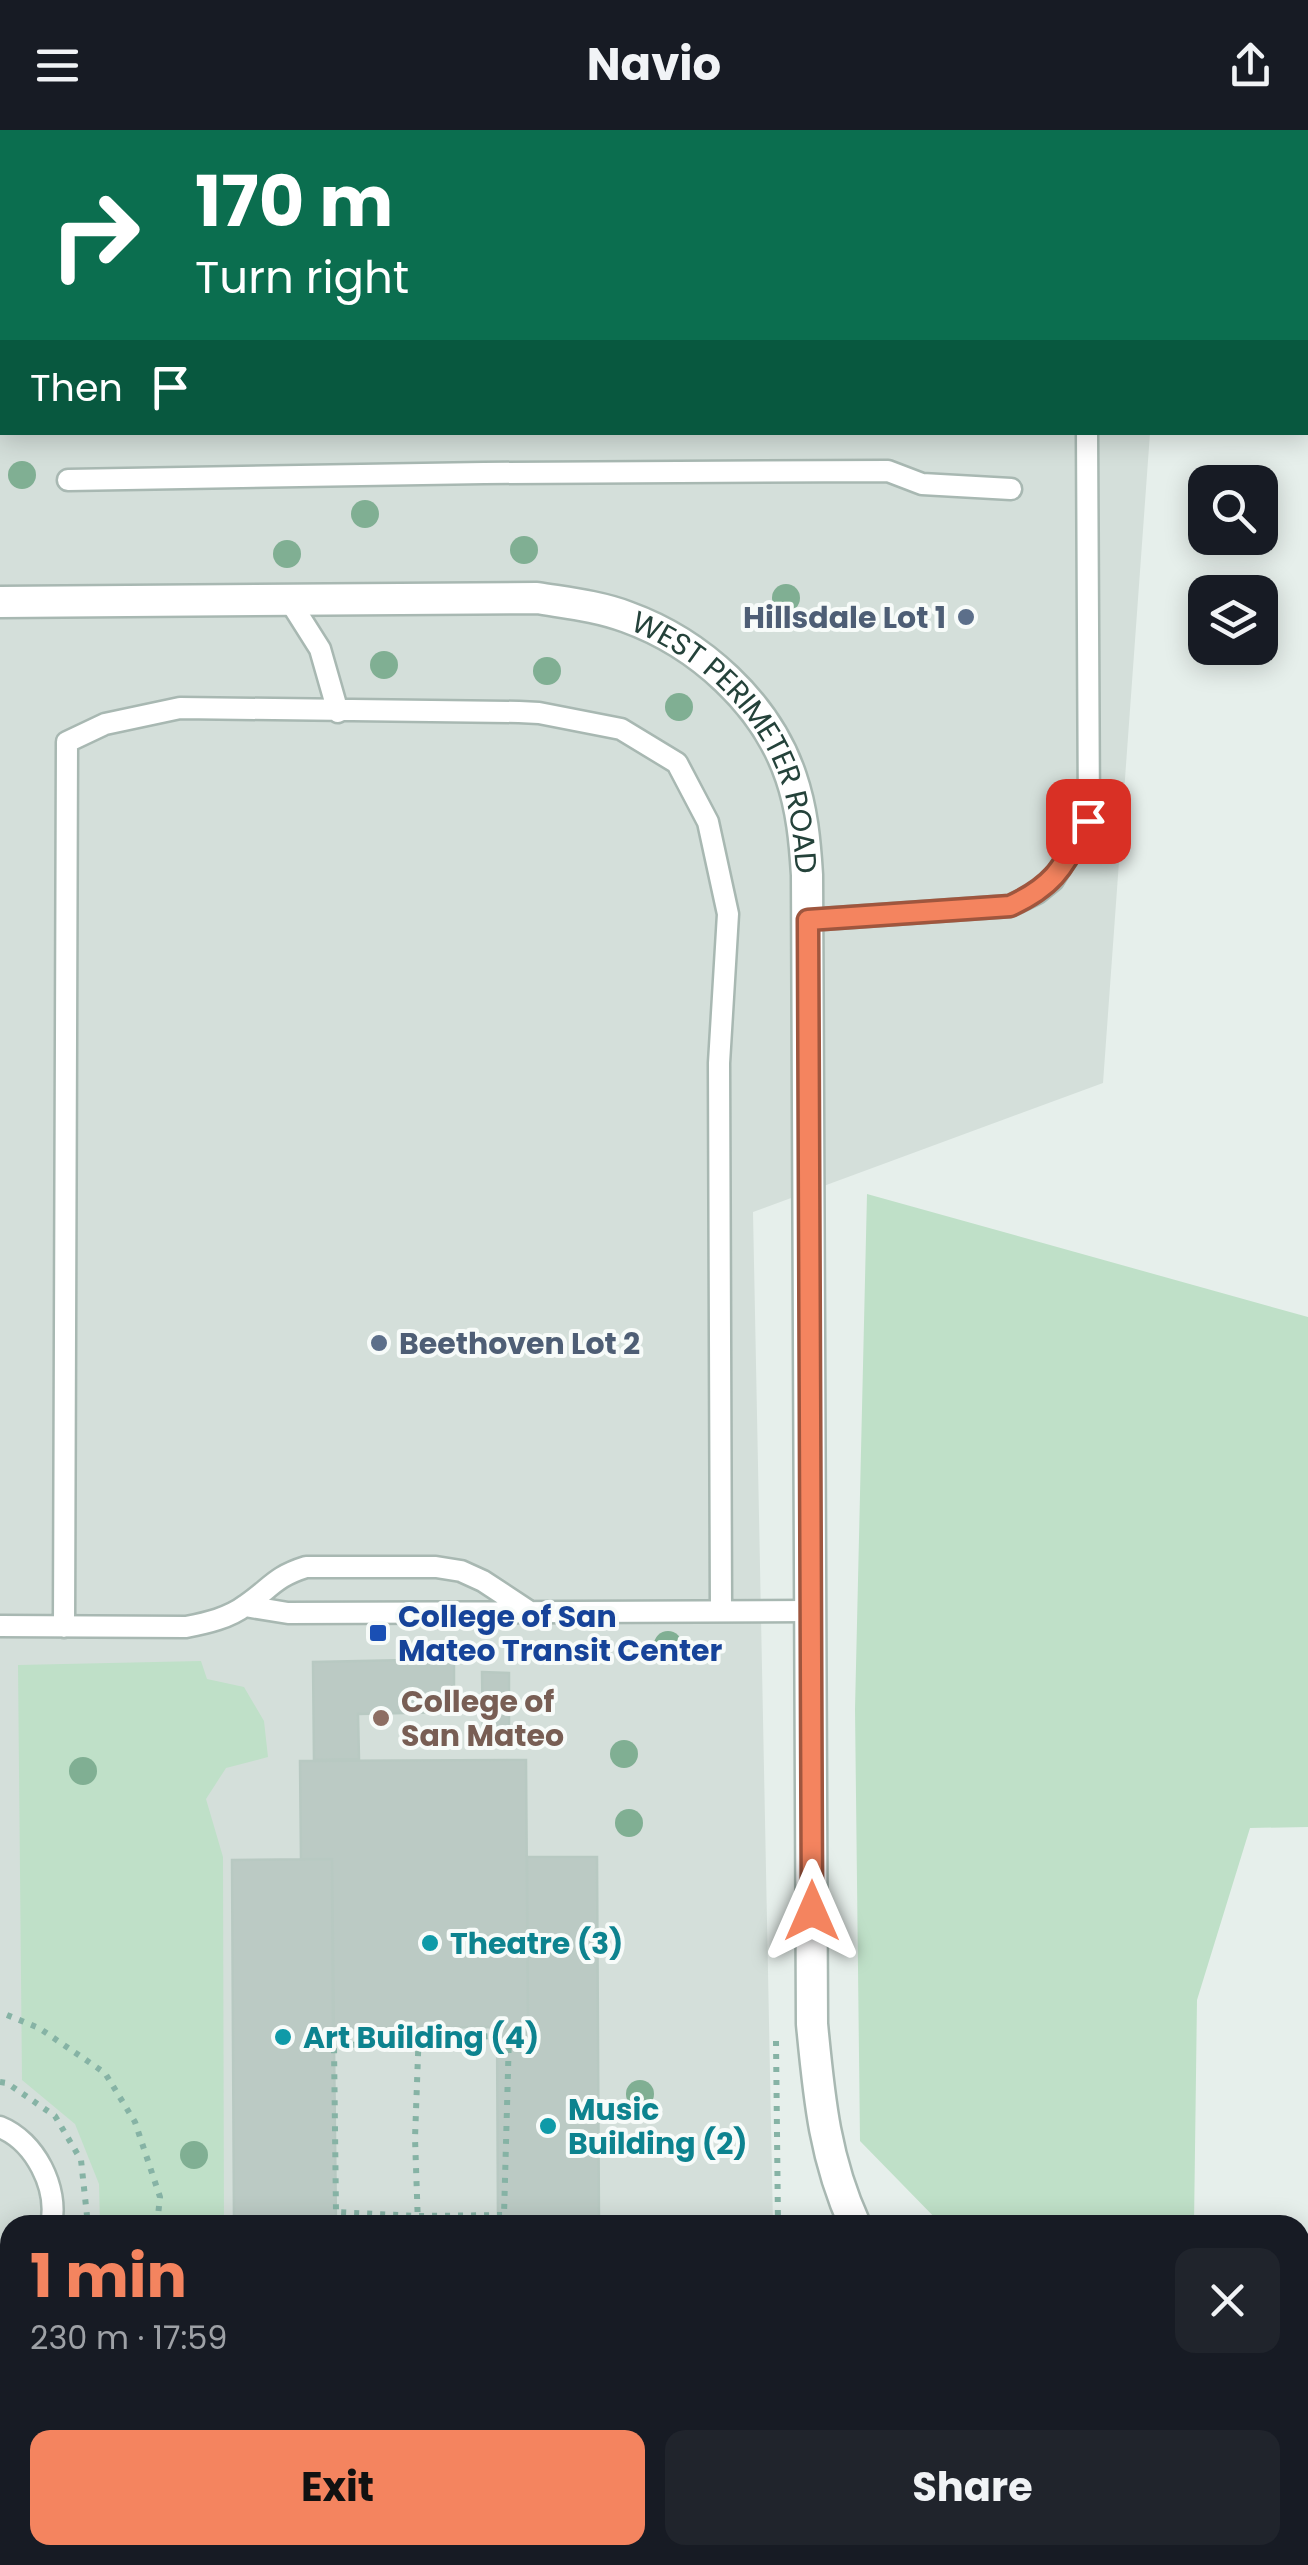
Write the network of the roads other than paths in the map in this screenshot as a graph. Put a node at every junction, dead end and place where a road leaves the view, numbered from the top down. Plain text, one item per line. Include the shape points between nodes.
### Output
1 (1087, 435) edge
2 (68, 480) dead end
3 (1011, 489) dead end
4 (289, 600) junction
5 (0, 602) edge
6 (338, 712) junction
7 (808, 920) junction
8 (245, 1606) junction
9 (529, 1611) junction
10 (811, 1611) junction
11 (721, 1612) junction
12 (0, 1626) edge
13 (64, 1627) junction
14 (0, 2126) edge
15 (53, 2215) edge
16 (850, 2215) edge

1 - 7 lane via 1088,821 1073,848 1037,894 1010,906
2 - 3 lane via 888,471 922,484
4 - 5 street, WEST PERIMETER ROAD
4 - 6 lane via 320,649
4 - 7 street, WEST PERIMETER ROAD via 537,598 598,608 661,631 725,678 773,737 804,824
6 - 11 lane via 538,713 621,729 677,763 708,822 728,914 719,1063
6 - 13 lane via 180,708 105,724 67,742
7 - 10 street, WEST PERIMETER ROAD
8 - 9 lane via 288,1613
8 - 9 lane via 287,1573 306,1567 436,1567 461,1570
8 - 13 lane via 186,1627
9 - 11 lane
10 - 11 lane
10 - 16 street, WEST PERIMETER ROAD via 812,2024 826,2144
12 - 13 lane
14 - 15 lane via 33,2153 48,2182

